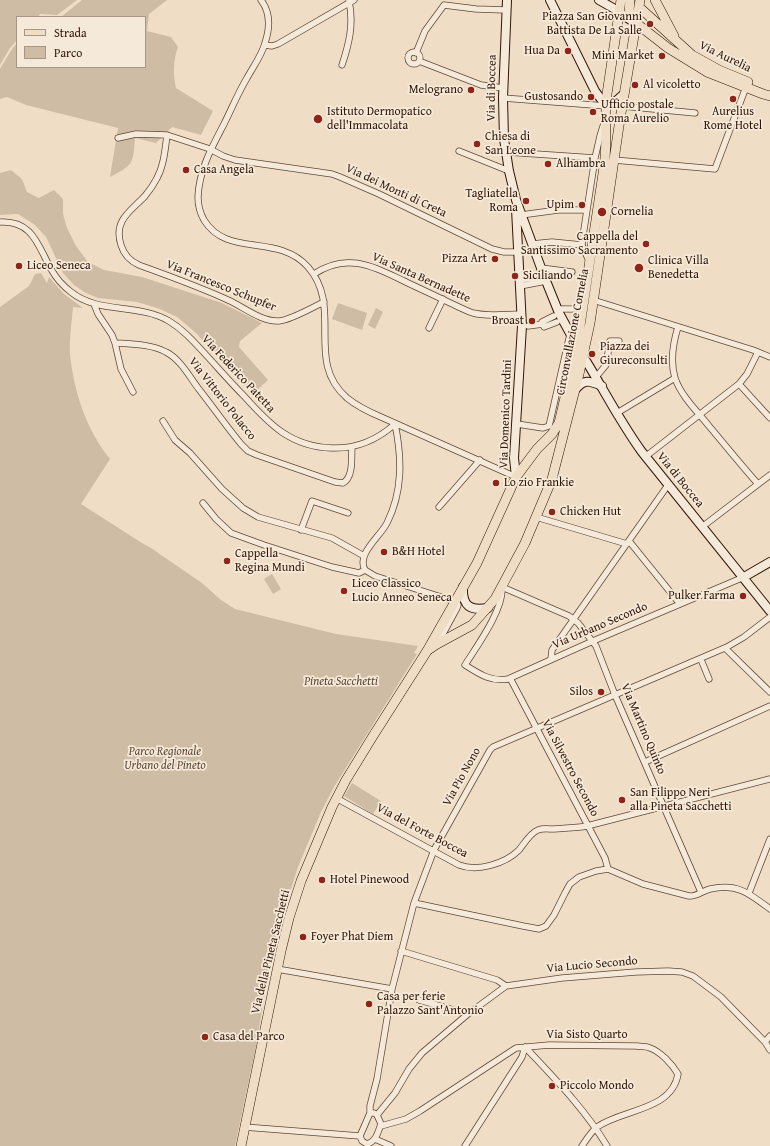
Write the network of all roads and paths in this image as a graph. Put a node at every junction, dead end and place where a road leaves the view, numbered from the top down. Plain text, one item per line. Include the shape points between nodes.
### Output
1 (261, 0) edge
2 (507, 0) edge
3 (550, 0) edge
4 (599, 0) edge
5 (627, 0) edge
6 (655, 0) edge
7 (351, 1) edge
8 (639, 3) edge
9 (506, 10) junction
10 (619, 11) junction
11 (636, 23) junction
12 (679, 44) junction
13 (264, 45) junction
14 (416, 53) junction
15 (419, 61) junction
16 (342, 65) dead end
17 (503, 88) junction
18 (746, 88) junction
19 (770, 91) edge
20 (624, 94) junction
21 (770, 96) edge
22 (503, 98) junction
23 (606, 106) junction
24 (622, 106) junction
25 (695, 112) dead end
26 (606, 120) junction
27 (167, 135) junction
28 (118, 138) dead end
29 (210, 149) junction
30 (459, 151) dead end
31 (506, 152) junction
32 (595, 158) junction
33 (614, 160) junction
34 (509, 171) junction
35 (516, 200) junction
36 (584, 210) dead end
37 (522, 215) junction
38 (0, 222) edge
39 (532, 244) junction
40 (582, 245) junction
41 (518, 252) junction
42 (590, 262) junction
43 (572, 272) dead end
44 (314, 274) junction
45 (544, 275) junction
46 (520, 283) junction
47 (443, 299) junction
48 (589, 300) junction
49 (324, 302) junction
50 (94, 304) junction
51 (522, 314) junction
52 (556, 315) junction
53 (528, 326) dead end
54 (678, 326) junction
55 (429, 328) dead end
56 (570, 334) junction
57 (619, 341) dead end
58 (115, 343) junction
59 (577, 346) junction
60 (758, 352) junction
61 (583, 356) junction
62 (770, 357) edge
63 (596, 377) junction
64 (675, 378) junction
65 (739, 384) junction
66 (602, 386) junction
67 (575, 390) junction
68 (133, 392) dead end
69 (617, 413) junction
70 (700, 416) junction
71 (770, 418) edge
72 (163, 420) dead end
73 (395, 424) junction
74 (517, 424) junction
75 (352, 447) junction
76 (645, 457) junction
77 (480, 460) junction
78 (770, 476) edge
79 (516, 477) junction
80 (758, 484) junction
81 (668, 485) junction
82 (203, 503) dead end
83 (439, 507) dead end
84 (348, 513) dead end
85 (536, 517) junction
86 (702, 527) junction
87 (301, 530) junction
88 (628, 542) junction
89 (364, 556) junction
90 (770, 562) edge
91 (365, 570) junction
92 (744, 577) junction
93 (463, 586) junction
94 (502, 588) junction
95 (455, 601) junction
96 (680, 604) junction
97 (488, 608) junction
98 (770, 611) edge
99 (770, 617) edge
100 (574, 619) junction
101 (593, 641) junction
102 (437, 644) junction
103 (725, 648) junction
104 (427, 651) junction
105 (552, 659) junction
106 (702, 662) dead end
107 (465, 665) joint
108 (510, 678) junction
109 (709, 679) dead end
110 (770, 692) edge
111 (615, 695) junction
112 (770, 706) edge
113 (536, 728) junction
114 (645, 762) junction
115 (770, 779) edge
116 (336, 798) junction
117 (664, 806) junction
118 (587, 826) junction
119 (770, 839) edge
120 (434, 850) junction
121 (608, 870) junction
122 (701, 892) junction
123 (749, 893) junction
124 (414, 903) junction
125 (770, 909) edge
126 (400, 951) junction
127 (277, 969) junction
128 (506, 986) junction
129 (392, 990) junction
130 (419, 1000) dead end
131 (468, 1014) junction
132 (770, 1036) edge
133 (765, 1042) junction
134 (525, 1047) junction
135 (770, 1050) edge
136 (370, 1113) junction
137 (377, 1114) junction
138 (381, 1126) junction
139 (244, 1127) junction
140 (596, 1128) junction
141 (361, 1138) junction
142 (375, 1139) junction
143 (369, 1145) edge
144 (241, 1146) edge
145 (358, 1146) edge
146 (391, 1146) edge
147 (465, 1146) edge
148 (582, 1146) edge
149 (608, 1146) edge

1 - 13 street via 269,18
2 - 9 street, Via di Boccea
3 - 23 street via 595,91
4 - 10 street
5 - 8 street
5 - 10 main road
5 - 11 main road via 629,12
6 - 12 main road
7 - 13 street via 278,44
7 - 16 street via 350,38
8 - 11 main road
8 - 12 main road, Via Aurelia
9 - 14 street via 444,5 425,31
9 - 17 street, Via di Boccea
10 - 11 street
10 - 23 main road, Circonvallazione Cornelia
11 - 18 main road, Via Aurelia via 684,59
11 - 20 main road, Circonvallazione Cornelia
12 - 19 main road, Via Aurelia via 709,65
13 - 29 street
14 - 15 street via 420,57
14 - 15 street via 409,55 409,62 416,64
15 - 17 street via 481,85
17 - 22 street, Via di Boccea
18 - 21 main road, Via Aurelia
18 - 33 street via 715,169
20 - 23 street
20 - 24 main road, Circonvallazione Cornelia
22 - 23 street
22 - 31 street, Via di Boccea
23 - 26 main road, Circonvallazione Cornelia
24 - 25 street
24 - 33 main road, Circonvallazione Cornelia
26 - 32 street, Circonvallazione Cornelia
26 - 42 main road, Circonvallazione Cornelia via 607,143
27 - 28 street via 136,134
27 - 29 street
27 - 49 street, Via Francesco Schupfer via 157,178 146,195 127,212 121,224 120,241 127,256 139,265 229,300 268,319 285,320
29 - 41 street, Via dei Monti di Creta via 236,160 332,174 492,249
29 - 44 street via 198,199 201,213 210,228 231,241 290,253 304,262
30 - 34 street
31 - 32 street
31 - 34 street, Via di Boccea
32 - 40 street, Circonvallazione Cornelia
33 - 48 main road, Circonvallazione Cornelia
34 - 35 street, Via di Boccea
35 - 37 street
35 - 41 street, Via Domenico Tardini
36 - 37 street via 558,210
37 - 39 street
38 - 50 street, Via Federico Patetta via 15,224 30,232 56,277 80,298
39 - 40 street via 552,242
39 - 45 street
40 - 42 street, Circonvallazione Cornelia
41 - 46 street, Via Domenico Tardini
42 - 48 main road, Circonvallazione Cornelia
43 - 45 street
44 - 47 street, Via Santa Bernadette via 334,264 358,263 378,269
44 - 49 street
45 - 46 street
45 - 52 street
46 - 51 street, Via Domenico Tardini
47 - 51 street, Via Santa Bernadette via 474,313
47 - 55 street
48 - 52 street via 575,309
48 - 54 street
48 - 59 main road, Circonvallazione Cornelia
48 - 61 main road, Circonvallazione Cornelia
49 - 73 street via 325,357 333,380 352,402
50 - 58 street via 96,312 109,329
50 - 75 street, Via Federico Patetta via 151,313 173,324 192,339 264,418 287,435 313,446
51 - 74 street, Via Domenico Tardini
52 - 53 street via 544,327 543,324
52 - 56 street
54 - 60 street
54 - 64 street via 673,353
56 - 59 street
56 - 74 street, Circonvallazione Cornelia via 549,426 543,428
57 - 63 street via 610,341 606,365
58 - 68 street via 121,369
58 - 75 street, Via Vittorio Polacco via 136,344 170,354 241,444 257,455 343,483 349,475
59 - 61 main road
59 - 79 main road, Circonvallazione Cornelia via 558,424
60 - 62 street
60 - 65 street
61 - 63 street, Via di Boccea
61 - 67 main road, Circonvallazione Cornelia
63 - 66 street, Via di Boccea
64 - 69 street
64 - 70 street
65 - 70 street
65 - 71 street
66 - 67 street via 584,382
66 - 69 street, Via di Boccea
67 - 85 main road, Circonvallazione Cornelia via 552,479
69 - 76 street, Via di Boccea
70 - 76 street
70 - 80 street
72 - 87 street via 176,442 243,508 258,517
73 - 75 street, Via Federico Patetta via 378,437
73 - 77 street
73 - 89 street via 401,462 396,496 384,528
74 - 79 street, Via Domenico Tardini via 514,458
76 - 81 street, Via di Boccea
77 - 79 street
77 - 83 street
78 - 80 street
79 - 93 main road, Via Domenico Tardini via 478,560
80 - 86 street
81 - 86 street, Via di Boccea
81 - 88 street
82 - 91 street via 231,533 332,567 357,573
84 - 87 street via 312,501
85 - 88 street
85 - 94 main road, Circonvallazione Cornelia
86 - 92 street, Via di Boccea
87 - 89 street via 336,539
88 - 96 street
88 - 100 street
89 - 91 street
90 - 92 street
91 - 95 street via 375,576
92 - 96 street, Via Urbano Secondo
92 - 98 street, Via di Boccea
93 - 95 main road, Via Domenico Tardini
93 - 97 street via 463,599 467,606 475,609
94 - 97 main road, Circonvallazione Cornelia
94 - 100 street
94 - 107 street, Circonvallazione Cornelia via 495,615
95 - 102 street, Via Domenico Tardini via 458,607
95 - 104 main road, Via Domenico Tardini
96 - 101 street, Via Urbano Secondo
97 - 102 main road, Circonvallazione Cornelia via 472,624
99 - 103 street, Via Pio Nono
100 - 101 street, Via Martino Quinto
100 - 105 street via 552,650
101 - 105 street, Via Urbano Secondo
101 - 111 street, Via Martino Quinto
102 - 104 main road, Circonvallazione Cornelia
103 - 110 street
103 - 111 street, Via Pio Nono
104 - 116 main road, Via della Pineta Sacchetti
105 - 108 street, Via Urbano Secondo
106 - 109 street
107 - 108 street, Via Urbano Secondo via 490,679
108 - 113 street, Via Silvestro Secondo
111 - 113 street, Via Pio Nono
111 - 114 street, Via Martino Quinto
112 - 114 street
113 - 118 street, Via Silvestro Secondo
113 - 120 street, Via Pio Nono via 490,750
114 - 117 street, Via Martino Quinto
115 - 117 street, Via del Forte Boccea
116 - 120 street, Via del Forte Boccea
116 - 127 main road, Via della Pineta Sacchetti via 301,881
117 - 118 street, Via del Forte Boccea
117 - 122 street, Via Martino Quinto
118 - 120 street, Via del Forte Boccea via 538,830 514,855 491,866 463,867
118 - 121 street, Via Silvestro Secondo via 605,858
119 - 123 street
120 - 124 street, Via Pio Nono
121 - 122 street via 678,894 694,897
121 - 124 street via 592,872 575,880 566,890 552,919 541,928
122 - 123 street via 725,888
123 - 125 street
124 - 126 street, Via Pio Nono
126 - 128 street via 497,980
126 - 129 street, Via Pio Nono
127 - 129 street
127 - 139 main road, Via della Pineta Sacchetti
128 - 131 street
128 - 133 street, Via Lucio Secondo via 636,972 682,972 693,976 721,997
129 - 136 street, Via Pio Nono
130 - 131 street
131 - 137 street via 419,1056 395,1093
132 - 133 street
133 - 135 street, Via Lucio Secondo
134 - 138 street, Via Sisto Quarto via 516,1048 406,1119
134 - 140 street via 566,1090
134 - 140 street, Via Sisto Quarto via 582,1044 644,1047 650,1048 674,1067 678,1074 677,1080 674,1088 662,1100
134 - 147 street via 522,1057
136 - 137 street
136 - 141 street, Via Pio Nono
137 - 138 street
138 - 142 street
139 - 141 street
139 - 144 main road, Via della Pineta Sacchetti
140 - 148 street, Via Sisto Quarto
140 - 149 street
141 - 143 street
141 - 145 street, Via Pio Nono
142 - 143 street
142 - 146 street

